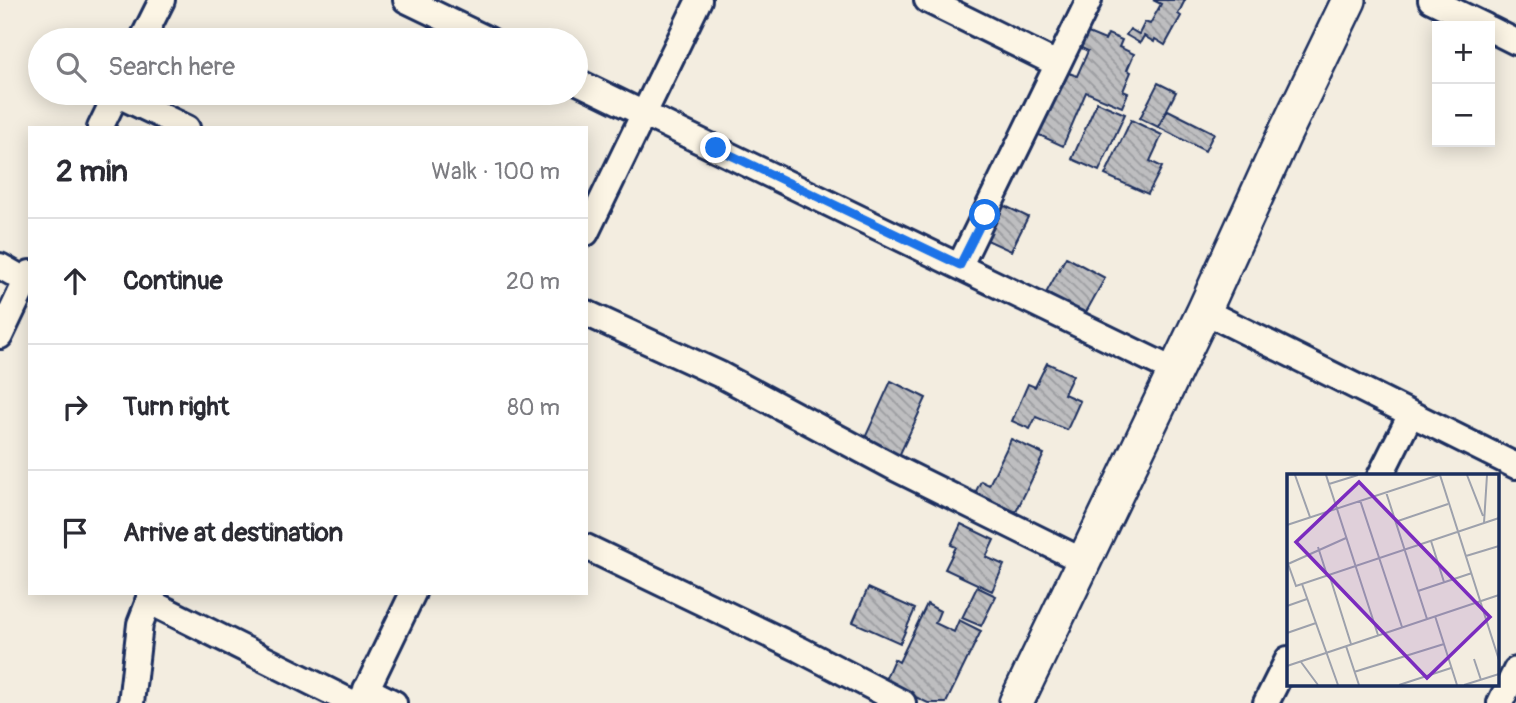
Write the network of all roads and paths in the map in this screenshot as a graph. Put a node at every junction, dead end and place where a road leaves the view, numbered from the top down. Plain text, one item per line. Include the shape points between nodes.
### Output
1 (162, 0) edge
2 (406, 0) edge
3 (699, 0) edge
4 (927, 0) edge
5 (1089, 0) edge
6 (1349, 0) edge
7 (1432, 0) edge
8 (435, 6) edge
9 (1475, 21) edge
10 (148, 28) edge
11 (470, 28) edge
12 (1495, 32) edge
13 (1516, 42) edge
14 (1057, 64) junction
15 (588, 87) edge
16 (111, 105) edge
17 (139, 105) edge
18 (643, 113) junction
19 (101, 126) edge
20 (183, 126) edge
21 (588, 229) edge
22 (960, 265) junction
23 (0, 266) edge
24 (28, 278) edge
25 (28, 280) edge
26 (1204, 311) junction
27 (588, 314) edge
28 (0, 336) edge
29 (1175, 371) junction
30 (1411, 414) junction
31 (1516, 466) edge
32 (1381, 474) edge
33 (588, 548) edge
34 (1083, 561) junction
35 (411, 595) edge
36 (150, 597) edge
37 (1287, 663) edge
38 (1516, 670) edge
39 (360, 698) edge
40 (131, 703) edge
41 (394, 703) edge
42 (903, 703) edge
43 (1016, 703) edge
44 (1266, 703) edge
45 (1500, 703) edge

1 - 10 street
2 - 8 street
3 - 18 street
4 - 14 street
5 - 14 street
6 - 26 street
7 - 9 street
8 - 11 street
12 - 13 street
14 - 22 street
15 - 18 street
16 - 19 street
17 - 20 street
18 - 21 street
18 - 22 street
22 - 29 street
23 - 24 street
25 - 28 street
26 - 29 street
26 - 30 street
27 - 34 street via 722,376
29 - 34 street
30 - 31 street
30 - 32 street
33 - 42 street
34 - 43 street
35 - 39 street
36 - 39 street
36 - 40 street via 141,624
37 - 44 street
38 - 45 street
39 - 41 street

